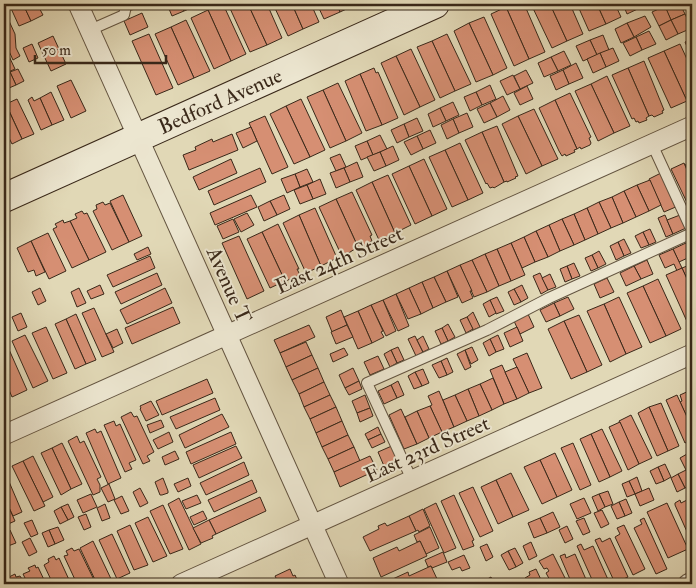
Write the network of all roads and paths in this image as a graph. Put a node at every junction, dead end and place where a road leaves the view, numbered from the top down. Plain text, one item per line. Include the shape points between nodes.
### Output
1 (78, 4) edge
2 (132, 4) edge
3 (435, 4) edge
4 (90, 30) junction
5 (692, 126) edge
6 (138, 137) junction
7 (652, 144) junction
8 (4, 198) edge
9 (692, 232) edge
10 (227, 335) junction
11 (692, 354) edge
12 (4, 435) edge
13 (412, 480) junction
14 (312, 525) junction
15 (692, 582) edge
16 (181, 584) edge
17 (339, 584) edge
18 (688, 584) edge

1 - 4 street, Avenue T
2 - 4 lane via 126,6 124,15
3 - 6 main road, Bedford Avenue
4 - 6 street, Avenue T
5 - 7 street, East 24th Street
6 - 8 main road, Bedford Avenue
6 - 10 street, Avenue T
7 - 9 lane
7 - 10 street, East 24th Street
9 - 13 lane via 367,383
10 - 12 street, East 24th Street
10 - 14 street, Avenue T
11 - 13 street, East 23rd Street
13 - 14 street, East 23rd Street
14 - 16 street, East 23rd Street
14 - 17 street, Avenue T
15 - 18 street

